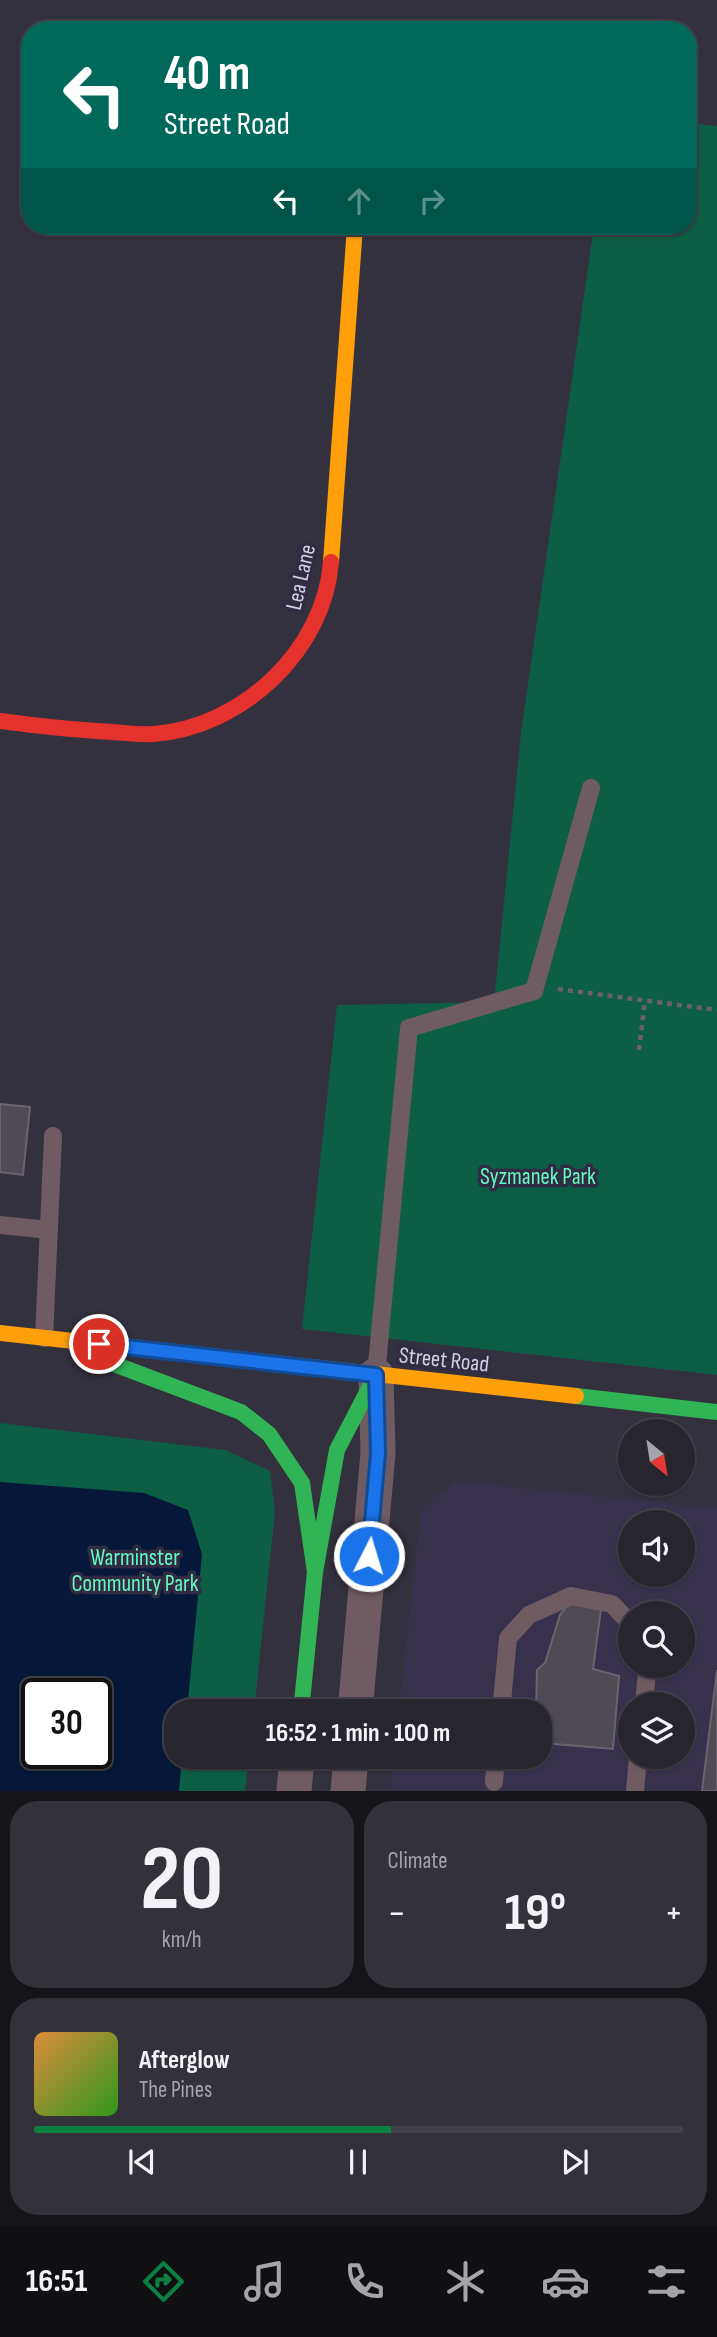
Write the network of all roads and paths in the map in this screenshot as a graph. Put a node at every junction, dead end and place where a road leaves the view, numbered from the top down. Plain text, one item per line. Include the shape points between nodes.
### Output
1 (354, 235) edge
2 (0, 721) edge
3 (591, 788) dead end
4 (535, 987) junction
5 (645, 1000) junction
6 (717, 1010) edge
7 (639, 1050) dead end
8 (53, 1136) dead end
9 (0, 1225) edge
10 (49, 1230) junction
11 (0, 1333) edge
12 (44, 1338) junction
13 (376, 1375) junction
14 (717, 1412) edge
15 (315, 1572) junction
16 (618, 1610) edge
17 (303, 1699) edge
18 (356, 1699) edge
19 (501, 1699) edge
20 (296, 1769) edge
21 (350, 1769) edge
22 (495, 1769) edge
23 (637, 1769) edge
24 (494, 1782) dead end
25 (294, 1791) edge
26 (348, 1791) edge
27 (635, 1791) edge

1 - 2 main road, Lea Lane via 331,567 308,636 288,664 239,705 186,729 156,734
3 - 4 lane
4 - 5 path
4 - 13 lane via 409,1028
5 - 6 path
5 - 7 path
8 - 10 lane
9 - 10 lane
10 - 12 lane
11 - 12 main road, Street Road
12 - 13 main road, Street Road
12 - 15 main road via 241,1412 269,1434 302,1483
13 - 14 main road, Street Road
13 - 15 main road via 337,1450
13 - 18 street via 378,1453
15 - 17 main road
16 - 19 lane via 612,1604 572,1596 529,1615 508,1638
20 - 25 street
21 - 26 street
22 - 24 lane
23 - 27 lane

